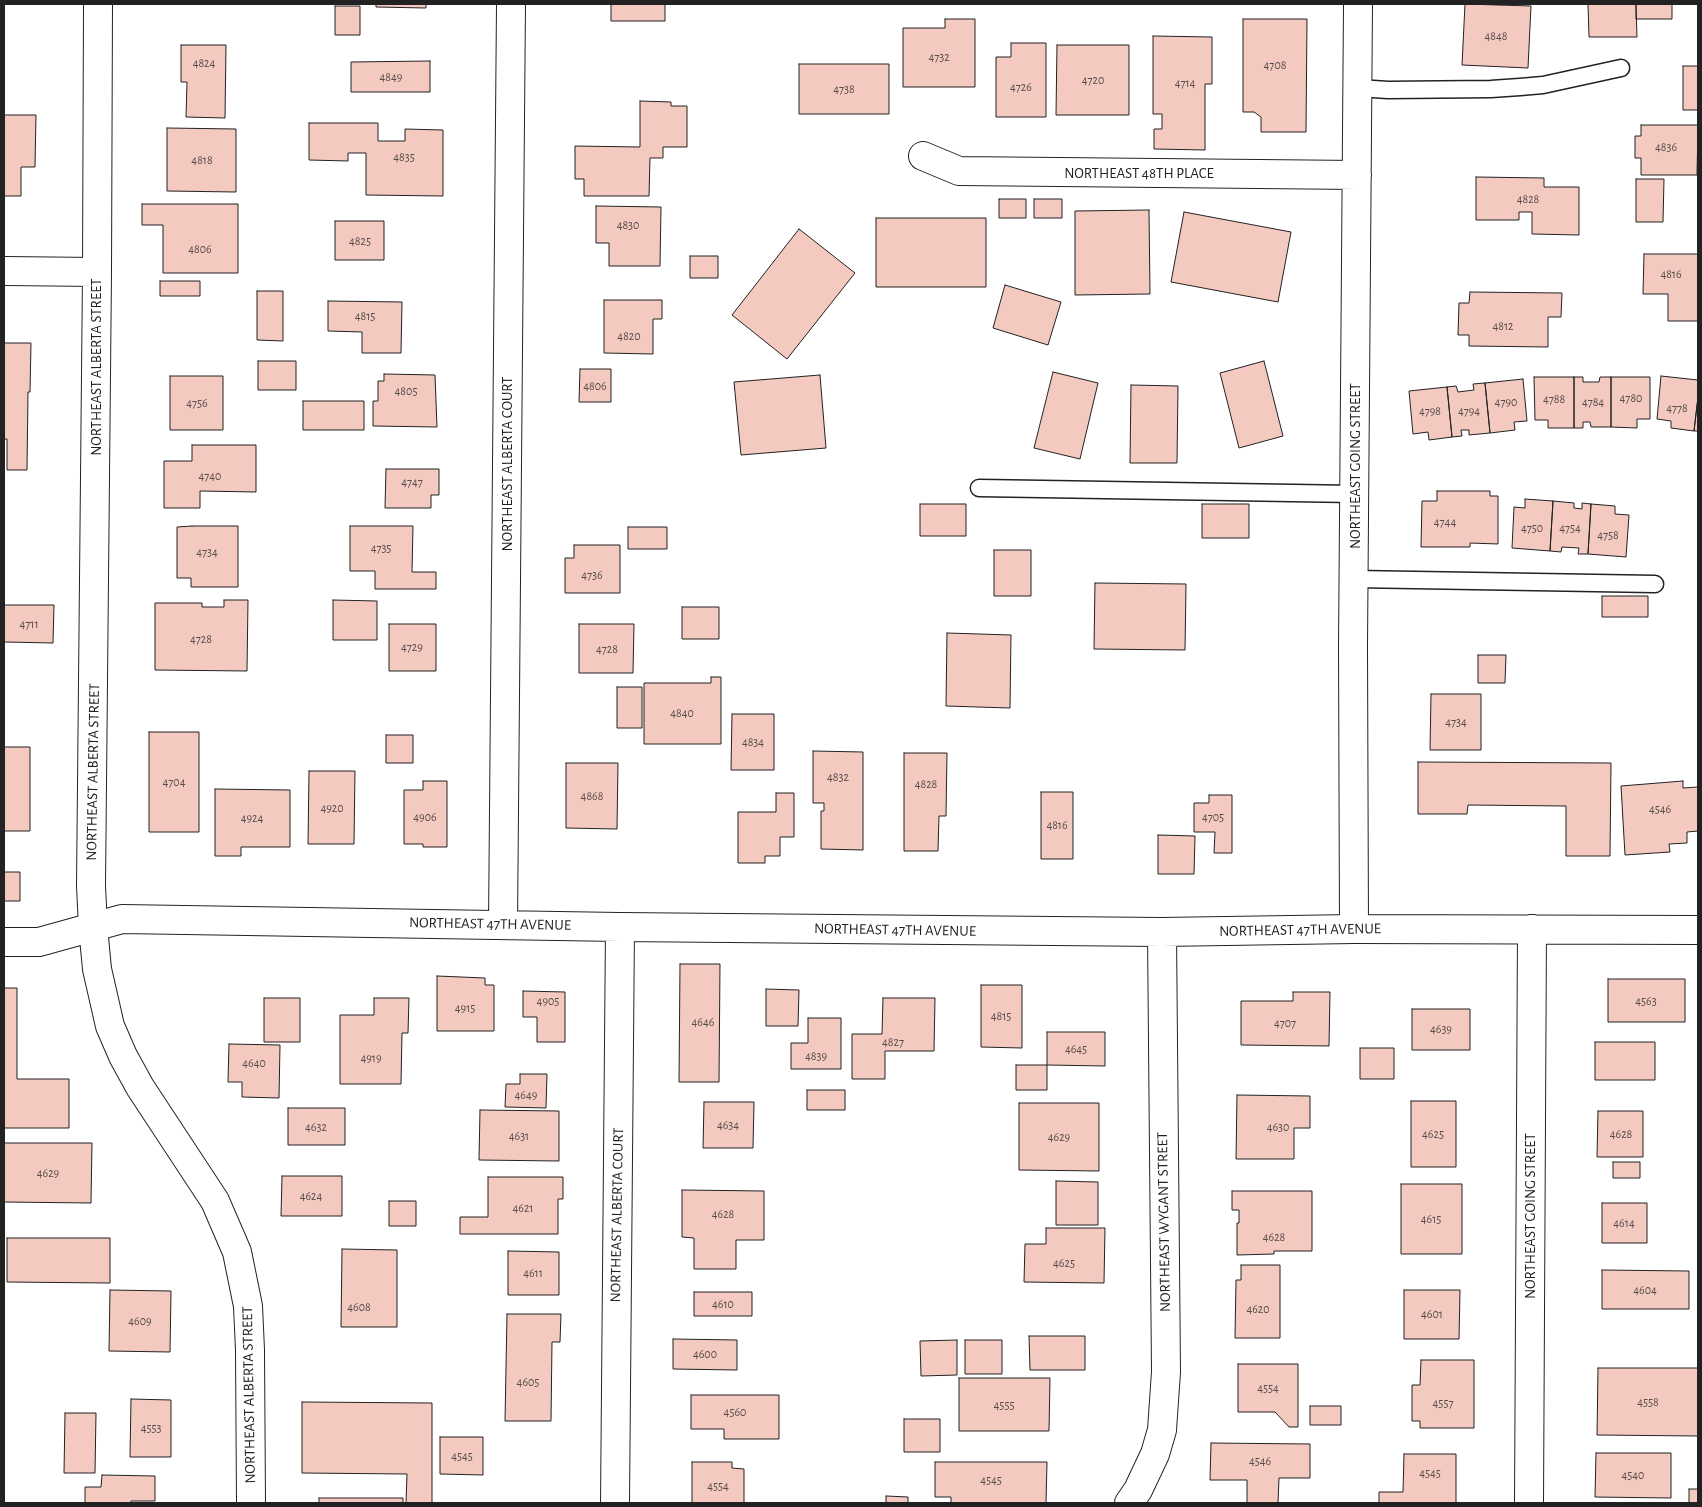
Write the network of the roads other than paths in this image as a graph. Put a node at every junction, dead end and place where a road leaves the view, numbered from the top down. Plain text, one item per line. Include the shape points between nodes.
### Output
1 (98, 4) edge
2 (511, 4) edge
3 (1358, 4) edge
4 (1621, 68) dead end
5 (1358, 88) junction
6 (923, 156) dead end
7 (1357, 175) junction
8 (4, 271) edge
9 (97, 272) junction
10 (979, 488) dead end
11 (1355, 494) junction
12 (1354, 579) junction
13 (1656, 584) dead end
14 (504, 924) junction
15 (92, 927) junction
16 (620, 927) junction
17 (1354, 929) junction
18 (1532, 929) junction
19 (1698, 930) edge
20 (1162, 932) junction
21 (4, 942) edge
22 (250, 1503) edge
23 (615, 1503) edge
24 (1128, 1503) edge
25 (1529, 1503) edge

1 - 9 street, NORTHEAST ALBERTA STREET
2 - 14 street, NORTHEAST ALBERTA COURT
3 - 5 street, NORTHEAST GOING STREET
4 - 5 lane via 1520,87
5 - 7 street, NORTHEAST GOING STREET
6 - 7 street, NORTHEAST 48TH PLACE via 959,172
7 - 11 street, NORTHEAST GOING STREET
8 - 9 street
9 - 15 street, NORTHEAST ALBERTA STREET
10 - 11 lane
11 - 12 street, NORTHEAST GOING STREET
12 - 13 lane
12 - 17 street, NORTHEAST GOING STREET
14 - 15 street, NORTHEAST 47TH AVENUE via 122,919
14 - 16 street, NORTHEAST 47TH AVENUE
15 - 21 street, NORTHEAST 47TH AVENUE via 39,942
15 - 22 street, NORTHEAST ALBERTA STREET via 98,978 110,1026 140,1087 215,1201 237,1252 248,1306
16 - 20 street, NORTHEAST 47TH AVENUE
16 - 23 street, NORTHEAST ALBERTA COURT
17 - 18 street, NORTHEAST 47TH AVENUE
17 - 20 street, NORTHEAST 47TH AVENUE
18 - 19 street, NORTHEAST 47TH AVENUE
18 - 25 street, NORTHEAST GOING STREET
20 - 24 street, NORTHEAST WYGANT STREET via 1166,1372 1162,1430 1155,1454

